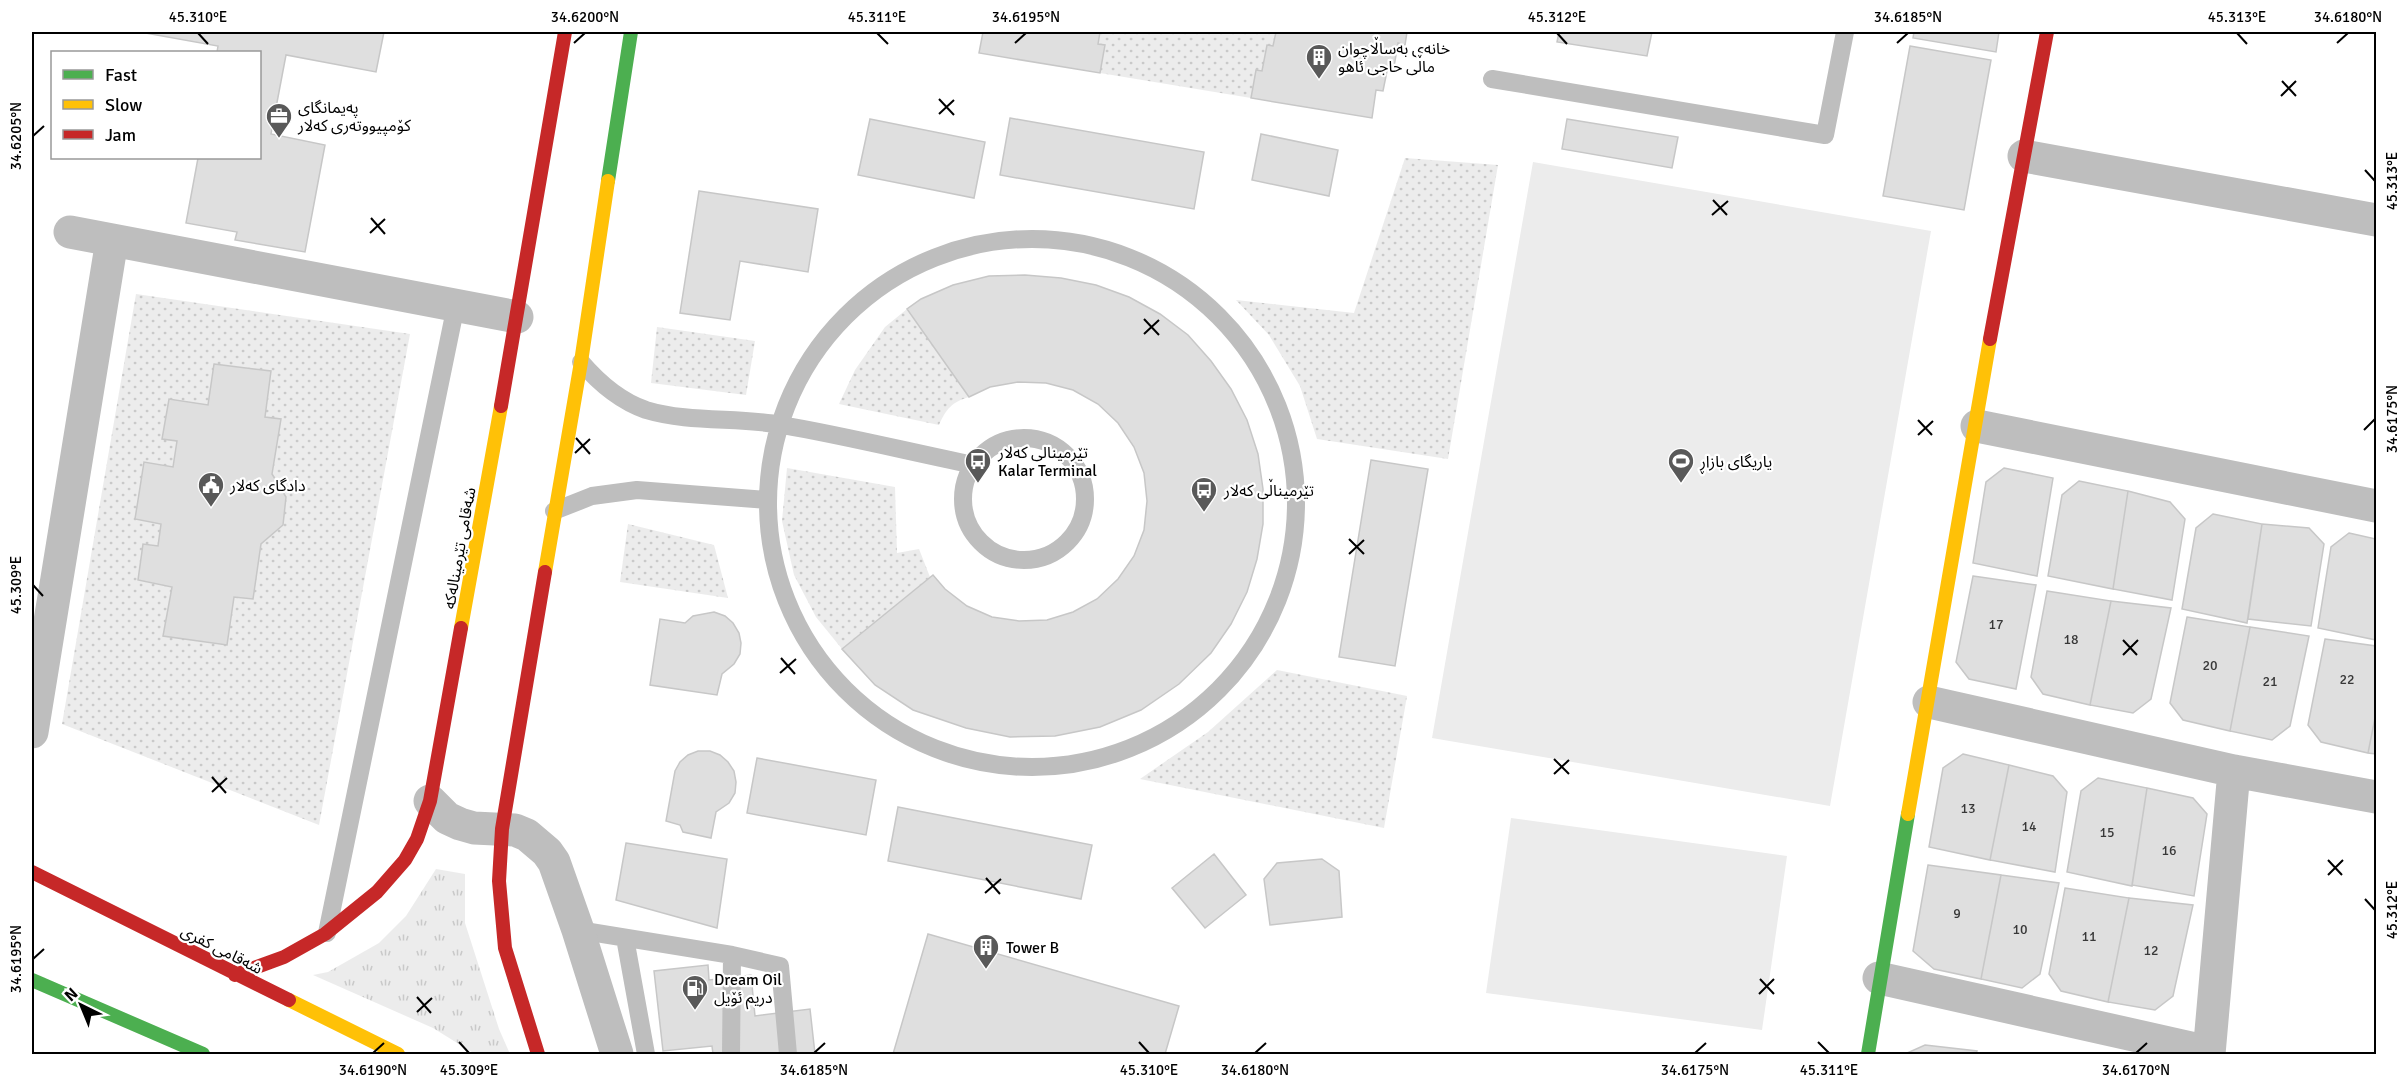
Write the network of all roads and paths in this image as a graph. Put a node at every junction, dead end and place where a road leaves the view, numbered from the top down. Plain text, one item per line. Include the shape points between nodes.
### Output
1 (565, 32) edge
2 (631, 32) edge
3 (1845, 32) edge
4 (2047, 32) edge
5 (1492, 79) dead end
6 (2024, 156) junction
7 (2376, 220) edge
8 (70, 232) dead end
9 (112, 240) junction
10 (456, 306) junction
11 (517, 317) junction
12 (581, 362) junction
13 (780, 425) junction
14 (1977, 426) junction
15 (974, 465) junction
16 (768, 500) junction
17 (2376, 506) edge
18 (554, 511) junction
19 (1929, 702) junction
20 (32, 732) edge
21 (2234, 771) junction
22 (2376, 797) edge
23 (430, 801) junction
24 (502, 829) junction
25 (32, 872) edge
26 (578, 930) junction
27 (326, 934) junction
28 (625, 938) junction
29 (732, 955) junction
30 (235, 975) junction
31 (1879, 978) junction
32 (32, 980) edge
33 (389, 1052) edge
34 (2209, 1053) edge
35 (202, 1054) edge
36 (538, 1054) edge
37 (617, 1054) edge
38 (646, 1054) edge
39 (731, 1054) edge
40 (788, 1054) edge
41 (1868, 1054) edge

1 - 11 main road, شەقامی تێرمینالەکە
2 - 12 main road
3 - 5 lane via 1825,135
4 - 6 main road
6 - 7 street
6 - 14 main road
8 - 9 street
9 - 10 street
9 - 20 street
10 - 11 street
10 - 27 lane
11 - 23 main road, شەقامی تێرمینالەکە
12 - 13 lane via 610,391 646,410
12 - 18 main road
13 - 15 lane
13 - 16 lane via 771,462
13 - 16 lane via 794,389 836,327 894,278 927,261 1000,241 1075,242 1111,250 1147,264 1209,305 1257,363 1275,396 1295,468 1293,543 1285,580 1252,648 1202,704 1172,726 1103,757 1066,764 991,764 919,742 864,706 830,673 808,643 778,575 770,538
14 - 17 street
14 - 19 main road
15 - 15 lane via 988,450 1006,441 1036,439 1055,446 1071,459 1081,476 1086,496 1079,526 1060,549 1042,557 1012,559 994,551 978,539 965,512 965,483
16 - 18 lane via 637,490 592,496
18 - 24 main road
19 - 21 street
19 - 31 main road
21 - 22 street
21 - 34 street
23 - 24 street via 447,818 460,824
23 - 27 main road, شەقامی تێرمینالەکە via 415,844 389,878
24 - 26 street via 527,835 547,852
24 - 36 main road via 499,881 505,948
25 - 30 main road, شەقامی کفری
26 - 28 lane
26 - 37 street
27 - 30 main road, شەقامی تێرمینالەکە via 290,955
28 - 29 lane
28 - 38 lane
29 - 39 lane
29 - 40 lane via 780,966
30 - 33 main road, شەقامی کفری
31 - 34 street
31 - 41 main road
32 - 35 main road

